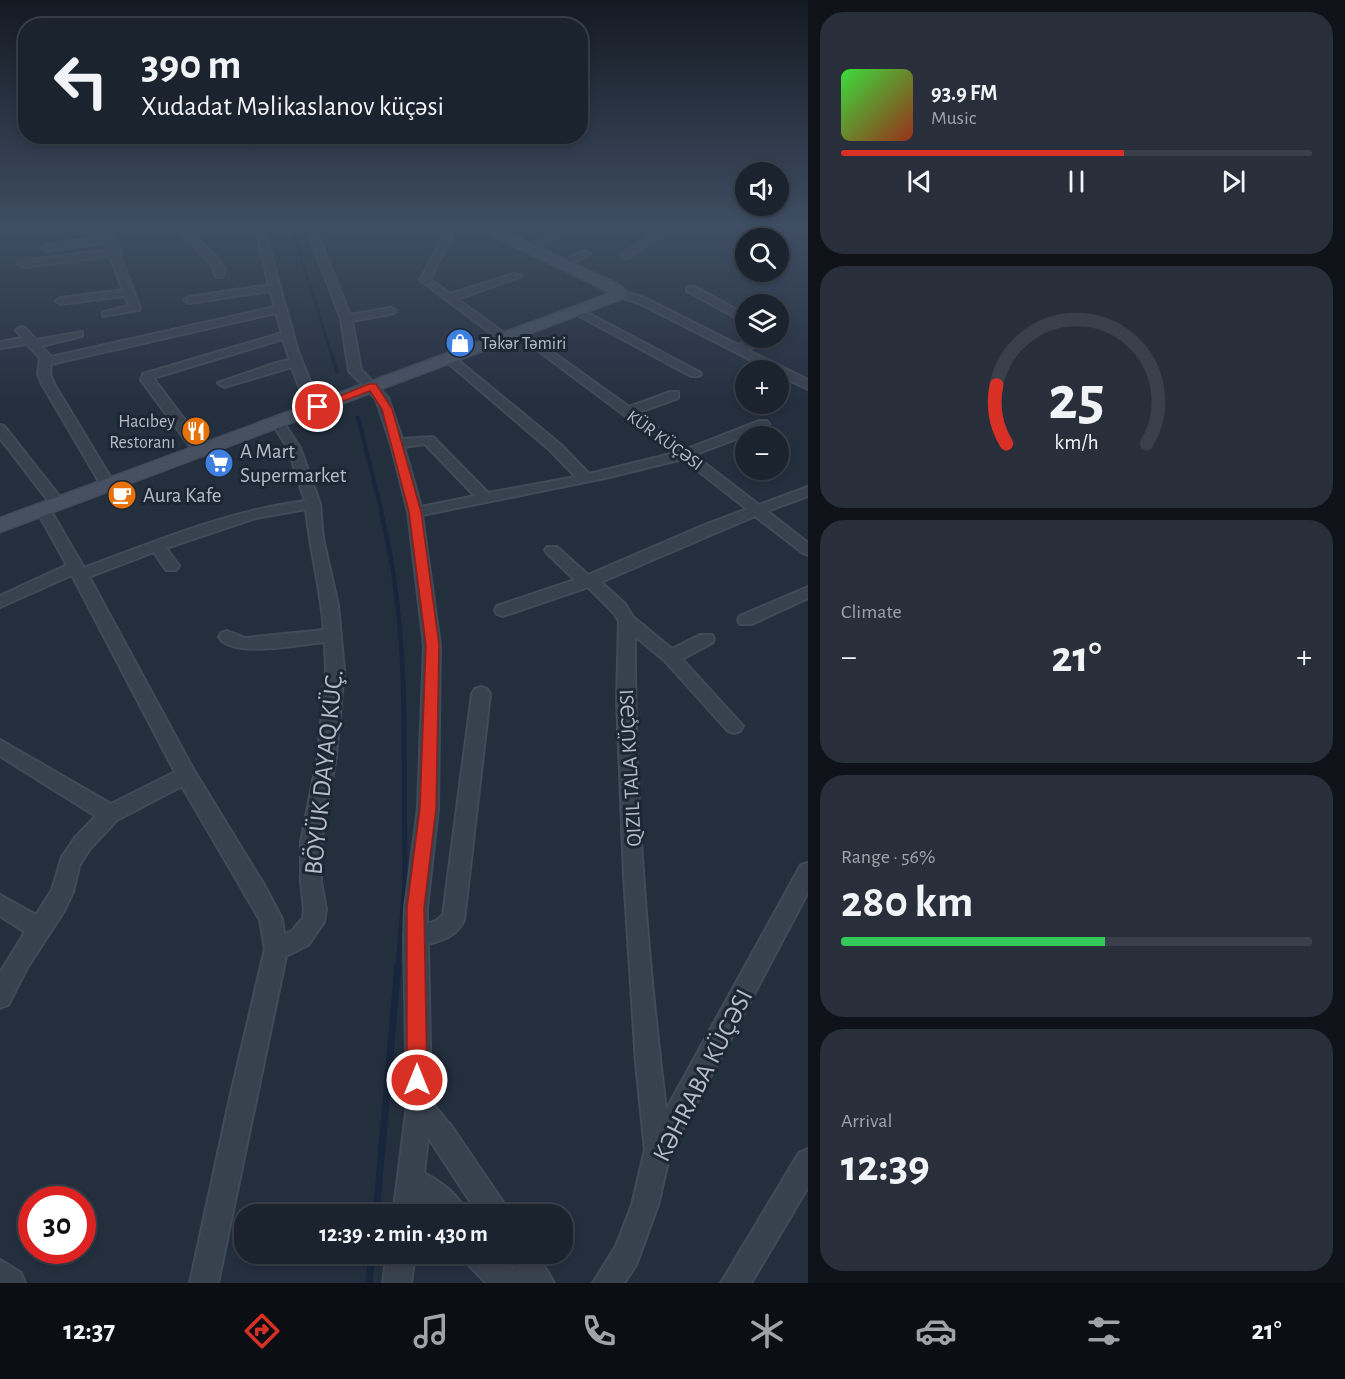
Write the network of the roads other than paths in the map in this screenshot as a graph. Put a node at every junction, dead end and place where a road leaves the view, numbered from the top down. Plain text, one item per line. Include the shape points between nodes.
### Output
1 (128, 286) edge
2 (276, 286) joint
3 (333, 286) edge
4 (431, 286) edge
5 (478, 286) edge
6 (606, 286) edge
7 (691, 289) dead end
8 (130, 292) junction
9 (619, 293) junction
10 (448, 298) junction
11 (189, 300) dead end
12 (62, 301) dead end
13 (281, 309) junction
14 (392, 311) dead end
15 (578, 311) junction
16 (107, 314) dead end
17 (735, 314) edge
18 (346, 319) junction
19 (78, 334) dead end
20 (287, 335) junction
21 (512, 335) junction
22 (28, 338) junction
23 (0, 345) edge
24 (744, 348) edge
25 (739, 350) junction
26 (450, 359) junction
27 (47, 361) junction
28 (297, 363) junction
29 (695, 374) dead end
30 (224, 383) dead end
31 (808, 385) edge
32 (372, 387) junction
33 (674, 395) dead end
34 (318, 407) junction
35 (627, 412) junction
36 (278, 423) junction
37 (763, 424) dead end
38 (0, 429) edge
39 (397, 444) junction
40 (201, 451) junction
41 (685, 453) junction
42 (585, 478) junction
43 (108, 485) junction
44 (808, 491) edge
45 (484, 497) junction
46 (313, 504) junction
47 (50, 506) junction
48 (757, 510) junction
49 (415, 512) junction
50 (0, 525) edge
51 (157, 546) junction
52 (552, 550) dead end
53 (808, 550) edge
54 (171, 566) dead end
55 (78, 571) junction
56 (588, 581) junction
57 (808, 592) edge
58 (0, 602) edge
59 (503, 610) dead end
60 (746, 620) dead end
61 (627, 621) junction
62 (333, 635) junction
63 (227, 637) dead end
64 (706, 639) dead end
65 (672, 657) junction
66 (481, 694) dead end
67 (734, 726) dead end
68 (0, 747) edge
69 (186, 776) junction
70 (110, 814) junction
71 (808, 872) edge
72 (0, 905) edge
73 (39, 928) junction
74 (415, 937) junction
75 (276, 949) junction
76 (0, 997) edge
77 (419, 1106) junction
78 (658, 1150) junction
79 (808, 1162) edge
80 (411, 1181) junction
81 (408, 1204) edge
82 (446, 1204) edge
83 (488, 1204) edge
84 (400, 1264) edge
85 (487, 1264) edge
86 (527, 1264) edge
87 (0, 1274) edge
88 (11, 1283) edge
89 (204, 1283) edge
90 (397, 1283) edge
91 (510, 1283) edge
92 (540, 1283) edge
93 (607, 1283) edge
94 (735, 1283) edge

1 - 8 street
2 - 11 street
2 - 13 street
3 - 18 street
4 - 10 street, KÜR KÜÇƏSI
5 - 10 street
6 - 9 street
7 - 17 street
8 - 12 street
8 - 16 street via 135,308
9 - 15 street
9 - 25 street via 643,301
10 - 21 street, KÜR KÜÇƏSI
13 - 20 street
13 - 27 street
14 - 18 street
15 - 21 street
15 - 29 street
18 - 32 street via 355,371
19 - 22 street
20 - 28 street
20 - 40 street via 147,376
21 - 26 street
21 - 35 street, KÜR KÜÇƏSI
22 - 23 street
22 - 27 street
24 - 25 street
25 - 31 street
26 - 32 street
26 - 42 street via 556,448
27 - 43 street via 44,374 48,384
28 - 30 street
28 - 34 street via 309,398
32 - 34 street
32 - 39 street via 387,409
33 - 35 street
34 - 36 street
35 - 41 street, KÜR KÜÇƏSI
36 - 40 street
36 - 46 street, BÖYÜK DAYAQ KÜÇ. via 294,448
37 - 41 street
38 - 47 street
39 - 45 street via 433,442
39 - 49 street
40 - 43 street
41 - 42 street
41 - 48 street, KÜR KÜÇƏSI
42 - 45 street
43 - 47 street
44 - 48 street
45 - 49 street
46 - 51 street via 219,525
46 - 62 street, BÖYÜK DAYAQ KÜÇ. via 315,539
47 - 50 street
47 - 55 street
48 - 53 street, KÜR KÜÇƏSI
48 - 56 street
49 - 74 street via 432,645 428,808
51 - 54 street
51 - 55 street
52 - 56 street
55 - 58 street
55 - 69 street
56 - 59 street
56 - 61 street via 619,608
57 - 60 street
61 - 65 street
61 - 78 street via 634,875
62 - 63 street via 243,644
62 - 75 street, BÖYÜK DAYAQ KÜÇ. via 335,670 327,756 311,842 314,916 300,938
64 - 65 street
65 - 67 street
66 - 74 street via 453,920 442,930
68 - 70 street
69 - 70 street
69 - 75 street via 257,892 271,919
70 - 73 street via 69,863 62,892
71 - 78 street, KƏHRABA KÜÇƏSI
72 - 73 street
73 - 76 street
74 - 77 street
75 - 89 street
77 - 80 street
77 - 83 street
78 - 93 street, KƏHRABA KÜÇƏSI via 645,1205 626,1255
79 - 94 street
80 - 81 street
80 - 82 street via 434,1191
84 - 90 street
85 - 91 street
86 - 92 street
87 - 88 street

